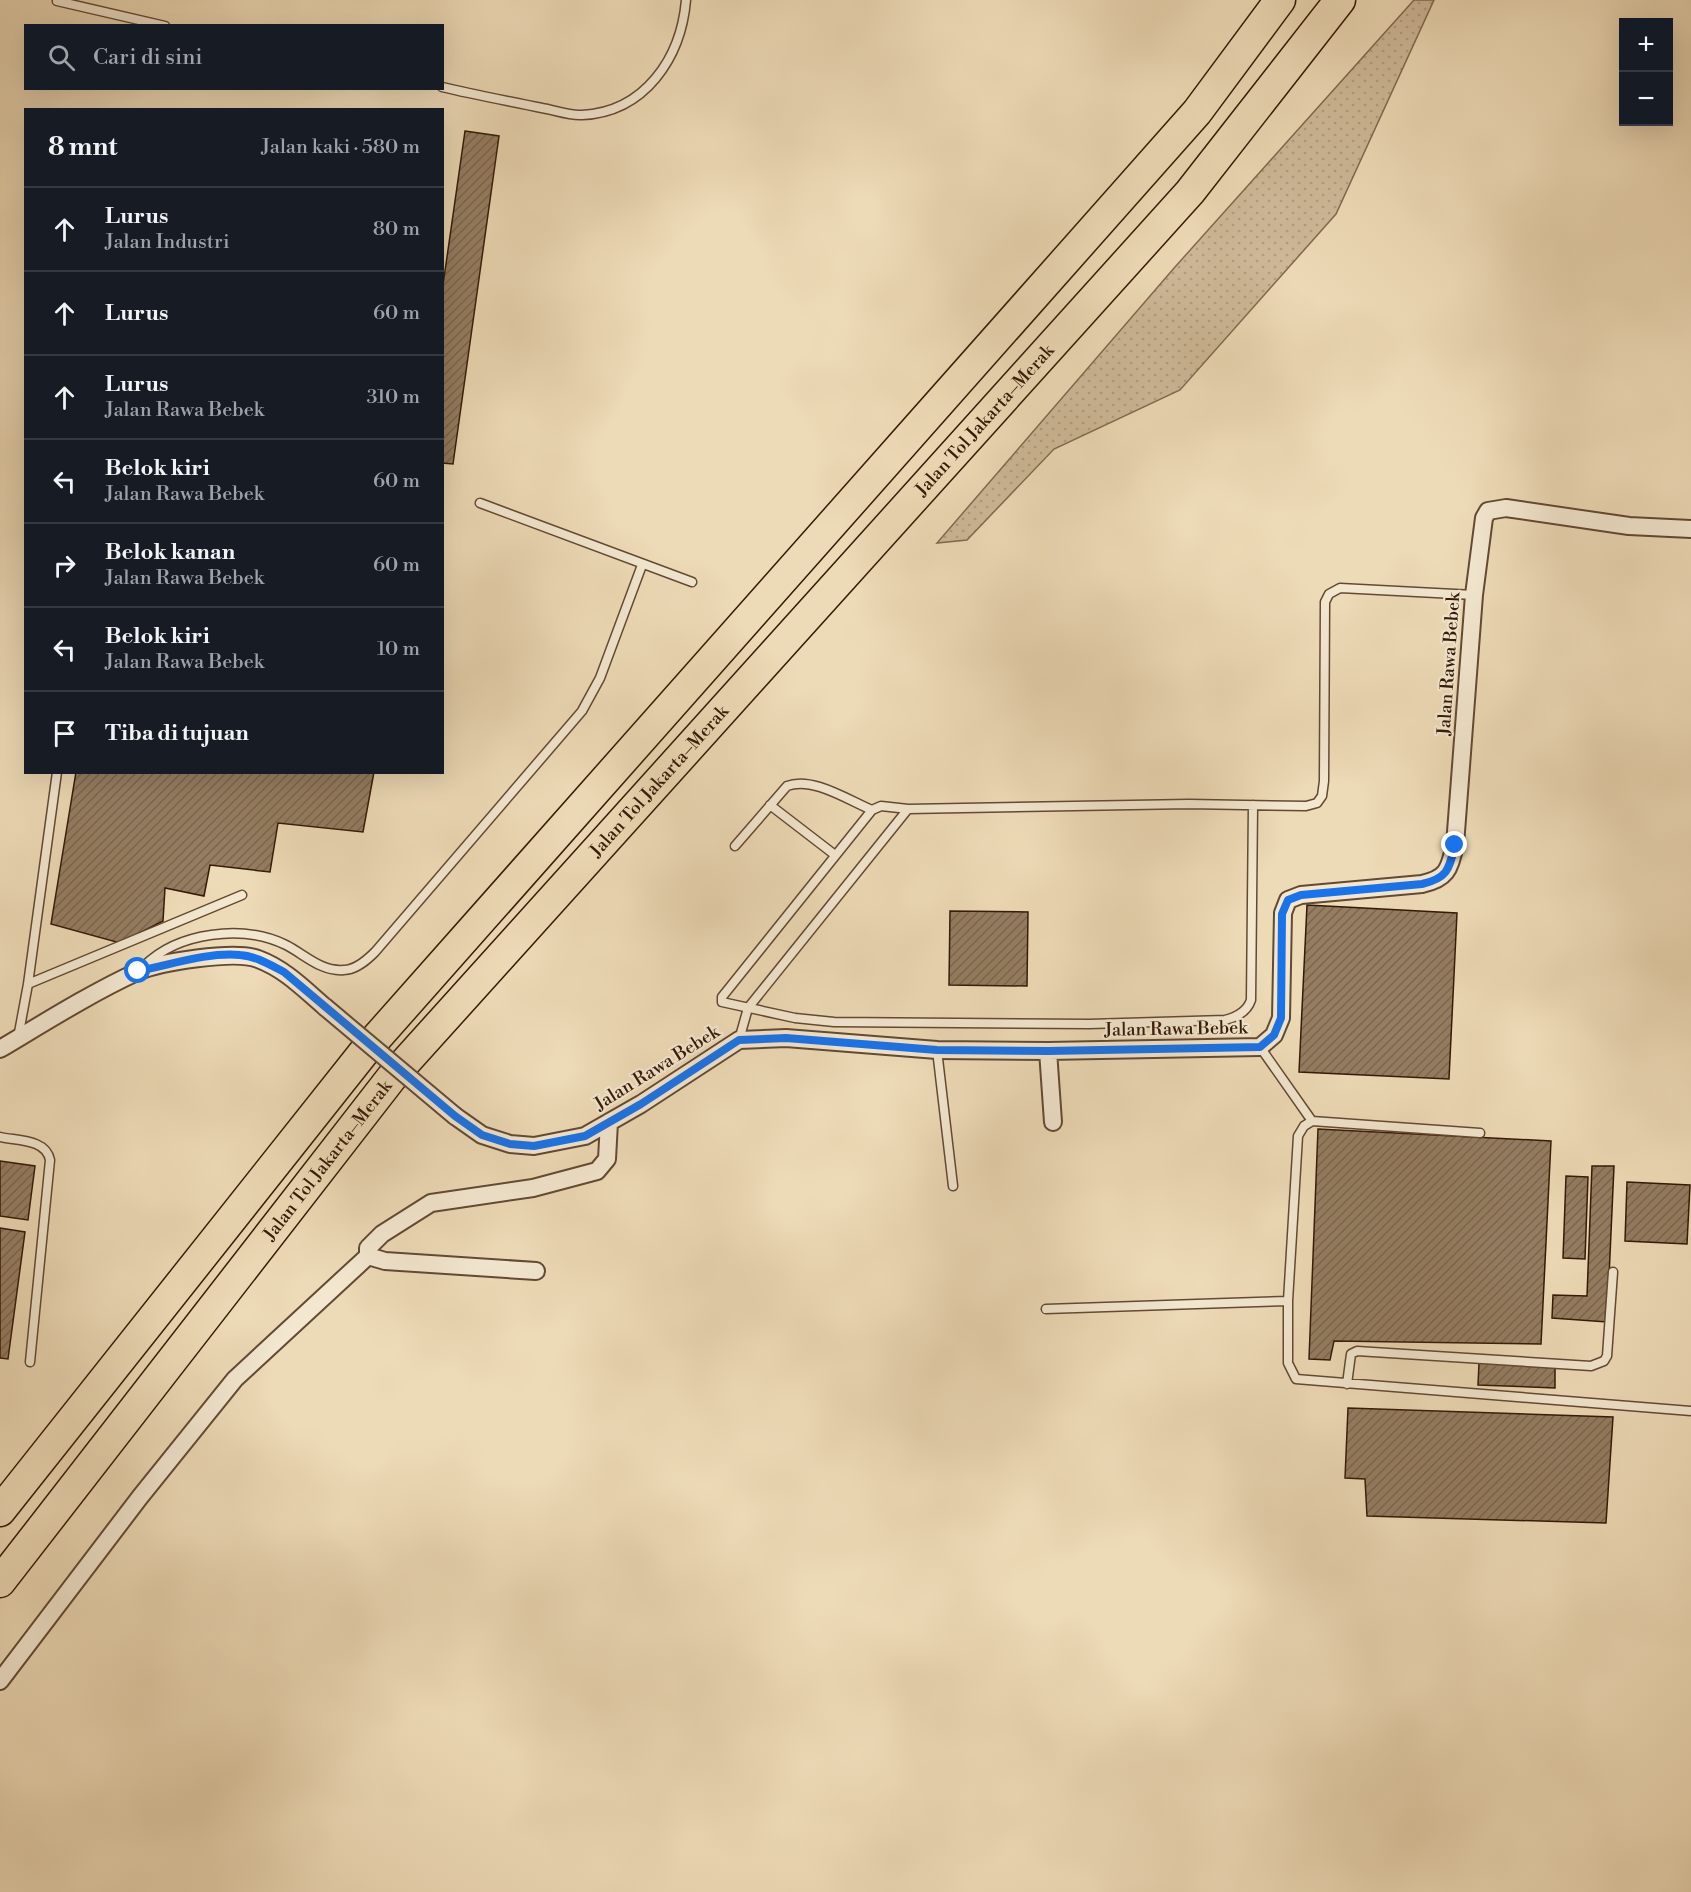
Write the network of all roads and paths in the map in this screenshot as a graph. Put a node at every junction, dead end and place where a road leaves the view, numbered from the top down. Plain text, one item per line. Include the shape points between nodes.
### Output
1 (686, 0) edge
2 (1280, 0) edge
3 (1340, 0) edge
4 (57, 2) dead end
5 (156, 24) edge
6 (444, 87) edge
7 (480, 503) dead end
8 (1691, 529) edge
9 (642, 566) junction
10 (692, 582) dead end
11 (1474, 595) junction
12 (57, 774) edge
13 (770, 805) junction
14 (1253, 805) junction
15 (908, 809) junction
16 (872, 810) junction
17 (735, 846) dead end
18 (835, 855) junction
19 (242, 895) dead end
20 (138, 971) junction
21 (28, 984) junction
22 (748, 1008) junction
23 (18, 1038) junction
24 (739, 1040) junction
25 (1260, 1047) junction
26 (0, 1049) edge
27 (937, 1050) junction
28 (1048, 1051) junction
29 (1312, 1121) junction
30 (609, 1122) junction
31 (1053, 1122) dead end
32 (1480, 1133) dead end
33 (0, 1137) edge
34 (952, 1186) dead end
35 (368, 1256) junction
36 (537, 1271) dead end
37 (1613, 1272) dead end
38 (1288, 1301) junction
39 (1046, 1309) dead end
40 (30, 1362) dead end
41 (1347, 1384) junction
42 (1691, 1411) edge
43 (0, 1511) edge
44 (0, 1582) edge
45 (0, 1681) edge

1 - 6 lane via 669,62 655,82 608,111 581,116
2 - 43 highway via 1197,112 364,1052
3 - 44 highway, Jalan Tol Jakarta–Merak via 1190,192 392,1077
4 - 5 lane
7 - 9 lane
8 - 11 street, Jalan Rawa Bebek via 1495,508 1484,518
9 - 10 lane
9 - 20 lane via 600,678 582,711 363,963 345,970 327,968 286,945 237,933 181,943 153,956
11 - 14 lane via 1340,588 1329,594 1325,602 1321,800 1306,806
11 - 25 street, Jalan Rawa Bebek via 1455,845 1450,866 1440,880 1422,884 1301,895 1288,900 1282,914 1281,1018 1274,1035
12 - 21 lane
13 - 16 lane via 787,786 797,782
13 - 17 lane
13 - 18 lane
14 - 15 lane
14 - 22 lane via 1251,1000 1248,1008 1237,1016 1225,1020 1089,1024 902,1024 795,1018
15 - 16 lane via 881,806
15 - 22 lane
16 - 18 lane
18 - 22 lane via 722,997 722,1002
19 - 21 lane
20 - 23 street, Jalan Rawa Bebek
20 - 30 street, Jalan Rawa Bebek, bridge via 214,956 258,959 284,972 455,1116 482,1135 510,1144 534,1146 585,1136
21 - 23 lane
22 - 24 lane
23 - 26 street, Jalan Rawa Bebek
24 - 27 street, Jalan Rawa Bebek via 786,1038
24 - 30 street, Jalan Rawa Bebek
25 - 28 street, Jalan Rawa Bebek
25 - 29 lane
27 - 28 street, Jalan Rawa Bebek
27 - 34 lane
28 - 31 street
29 - 32 lane
29 - 38 lane via 1298,1136
30 - 35 street via 608,1159 597,1172 522,1190 431,1203 382,1234 368,1248
33 - 40 lane via 42,1145 50,1160
35 - 36 street via 385,1262
35 - 45 street via 235,1379
37 - 41 lane via 1608,1356 1598,1364 1357,1351 1348,1360
38 - 39 lane
38 - 41 lane via 1291,1374 1303,1381
41 - 42 lane

